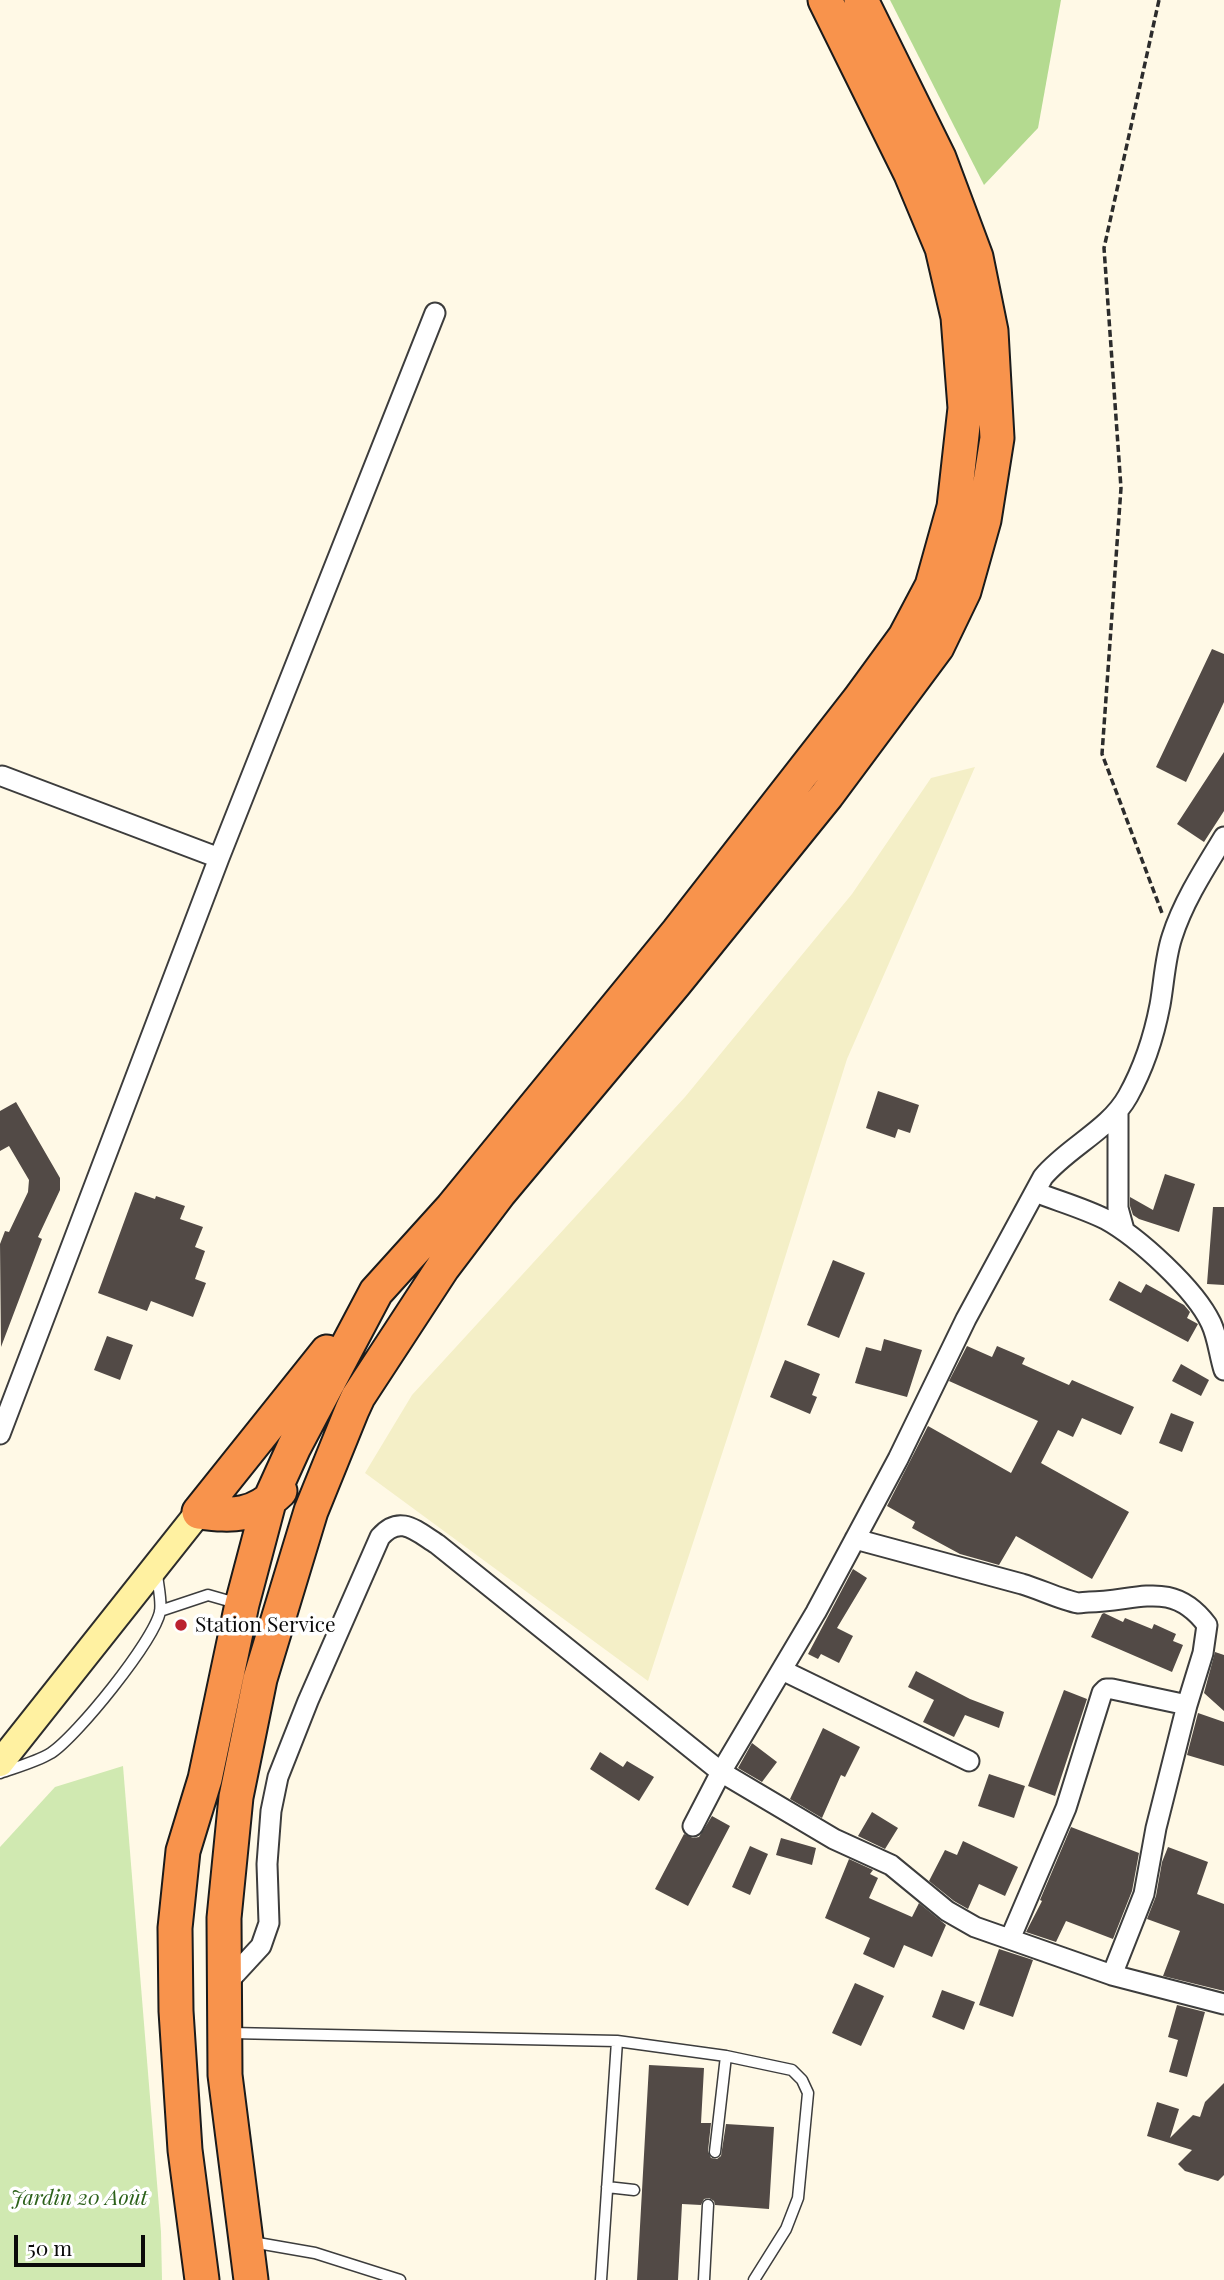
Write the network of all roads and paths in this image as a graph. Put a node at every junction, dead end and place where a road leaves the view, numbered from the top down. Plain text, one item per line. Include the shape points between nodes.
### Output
1 (825, 0) edge
2 (861, 0) edge
3 (1159, 0) edge
4 (435, 313) dead end
5 (2, 776) dead end
6 (1224, 837) edge
7 (219, 858) junction
8 (1172, 937) junction
9 (1118, 1111) junction
10 (1035, 1192) junction
11 (1124, 1230) junction
12 (376, 1292) junction
13 (1224, 1370) edge
14 (0, 1434) edge
15 (341, 1436) junction
16 (269, 1502) junction
17 (199, 1511) junction
18 (855, 1539) junction
19 (156, 1563) junction
20 (242, 1604) junction
21 (160, 1611) junction
22 (782, 1670) junction
23 (1187, 1705) junction
24 (969, 1761) dead end
25 (0, 1763) edge
26 (721, 1772) junction
27 (0, 1773) edge
28 (693, 1826) dead end
29 (1010, 1939) junction
30 (1112, 1975) junction
31 (225, 1985) junction
32 (1224, 2004) edge
33 (225, 2033) junction
34 (617, 2041) junction
35 (726, 2056) junction
36 (715, 2152) dead end
37 (607, 2187) junction
38 (634, 2190) dead end
39 (708, 2205) dead end
40 (246, 2241) junction
41 (200, 2264) edge
42 (251, 2280) edge
43 (400, 2280) edge
44 (601, 2280) edge
45 (704, 2280) edge
46 (754, 2280) edge

1 - 12 highway via 911,174 942,248 958,317 965,408 954,507 932,586 905,637 859,700 678,932 452,1208
2 - 15 highway via 939,158 976,257 991,331 997,438 984,520 964,591 937,647 827,795 443,1267 358,1397
3 - 8 path via 1104,248 1121,488 1102,754
4 - 7 street
5 - 7 street
6 - 8 street
7 - 14 street
8 - 9 street via 1147,1052
9 - 10 street via 1058,1159
9 - 11 street via 1118,1208
10 - 11 street
10 - 18 street
11 - 13 street via 1195,1298 1215,1331
12 - 16 highway
12 - 17 highway
15 - 16 highway
15 - 31 highway via 311,1511 258,1692 236,1797 224,1918
16 - 17 highway via 249,1513 230,1516
16 - 20 highway
17 - 19 main road
18 - 22 street
18 - 23 street via 1080,1603 1139,1595 1175,1598 1207,1625
19 - 21 lane
19 - 25 main road
20 - 21 lane via 208,1595
20 - 41 highway via 205,1779 183,1851 175,1928 185,2150
21 - 27 lane via 143,1648 80,1727 49,1754
22 - 24 street
22 - 26 street
23 - 29 street via 1112,1689 1102,1693 1066,1808
23 - 30 street via 1144,1894
26 - 28 street
26 - 29 street via 834,1839 891,1865 947,1911
26 - 31 street via 437,1544 403,1524 389,1527 372,1552 278,1777 267,1864 269,1923 261,1946
29 - 30 street
30 - 32 street
31 - 33 highway
33 - 34 lane
33 - 40 highway via 225,2076
34 - 35 lane
34 - 37 lane
35 - 36 lane
35 - 46 lane via 792,2070 808,2094 798,2198 786,2229
37 - 38 lane
37 - 44 lane
39 - 45 lane
40 - 41 highway
40 - 42 highway
40 - 43 lane via 315,2253

